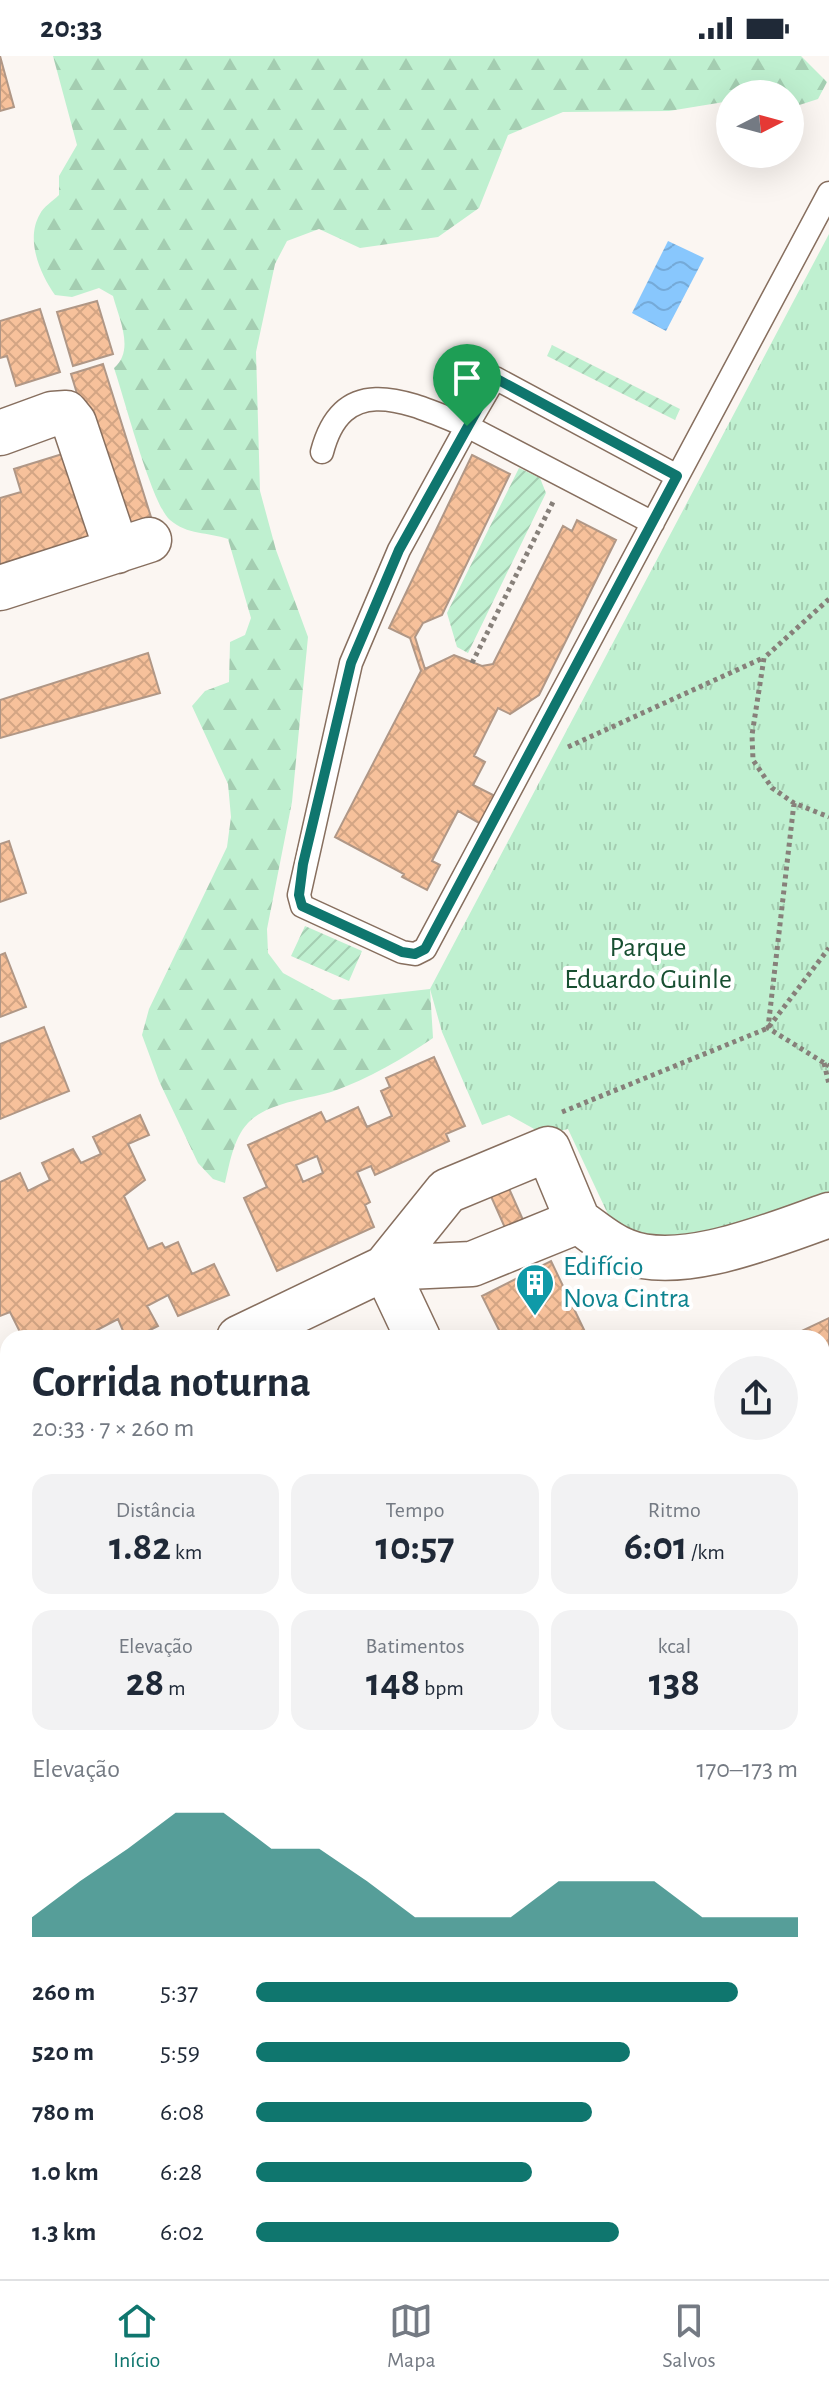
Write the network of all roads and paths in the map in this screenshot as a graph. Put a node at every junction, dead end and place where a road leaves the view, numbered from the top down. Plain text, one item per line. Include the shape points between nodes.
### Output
1 (829, 193) edge
2 (467, 426) junction
3 (0, 433) edge
4 (322, 452) dead end
5 (567, 476) junction
6 (677, 476) junction
7 (653, 523) junction
8 (0, 588) edge
9 (829, 599) edge
10 (764, 658) junction
11 (472, 663) dead end
12 (557, 752) dead end
13 (794, 803) junction
14 (829, 817) edge
15 (829, 948) edge
16 (768, 1028) junction
17 (826, 1064) edge
18 (829, 1084) edge
19 (555, 1114) dead end
20 (829, 1215) edge
21 (578, 1221) junction
22 (385, 1268) junction
23 (256, 1330) edge
24 (414, 1330) edge

1 - 6 lane
2 - 4 lane via 399,398 373,398 338,418
2 - 5 lane
2 - 6 lane via 495,378
2 - 7 lane via 399,550 351,663 303,864 302,906 402,952 425,949
3 - 8 street via 66,413 133,545
5 - 7 lane
5 - 11 path
6 - 7 lane
9 - 10 path
10 - 12 path
10 - 13 path via 753,760 772,788
13 - 14 path
13 - 16 path
15 - 16 path
16 - 17 path
16 - 19 path
17 - 18 path
20 - 21 street via 727,1247 653,1259 623,1251
21 - 22 street via 472,1264
21 - 22 street via 548,1149 447,1191
22 - 23 street
22 - 24 street

